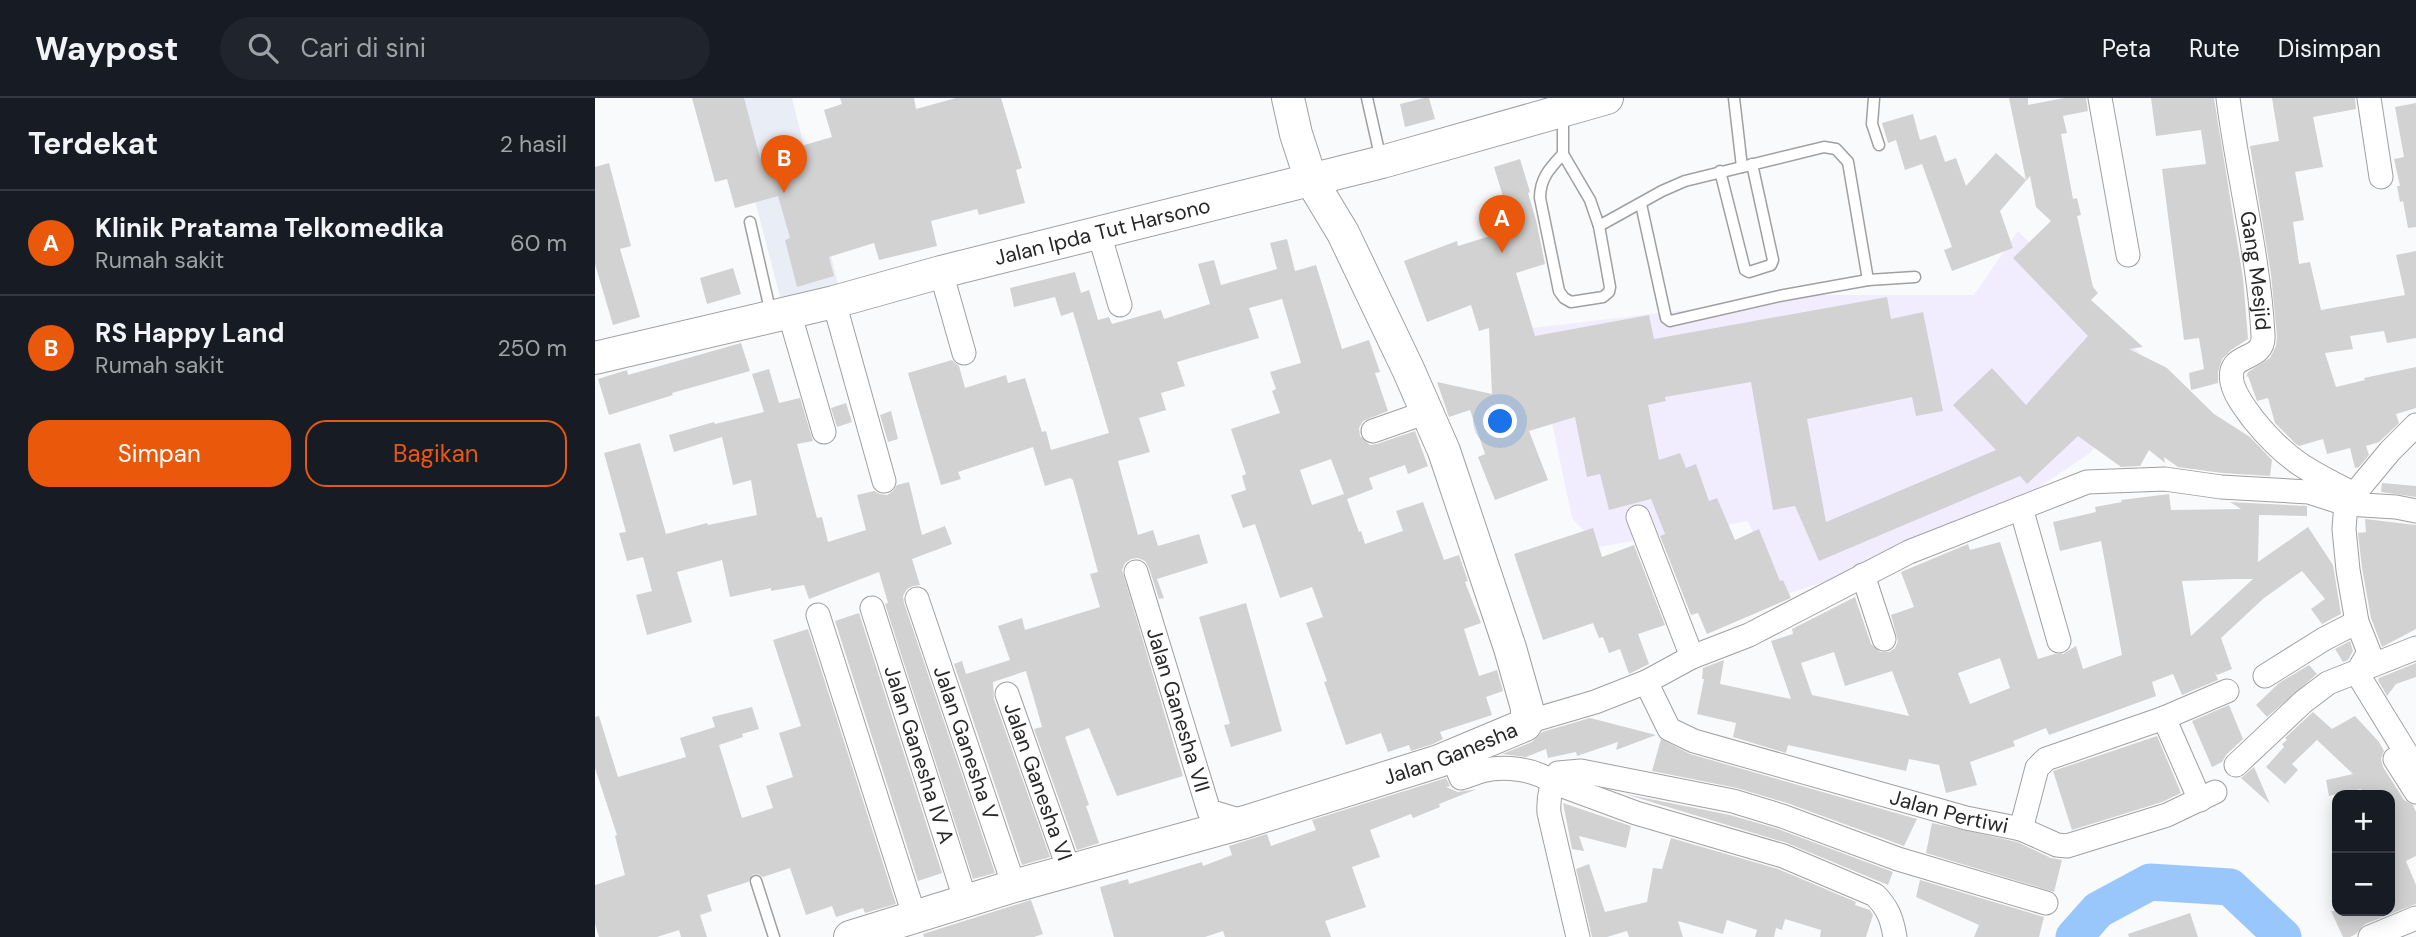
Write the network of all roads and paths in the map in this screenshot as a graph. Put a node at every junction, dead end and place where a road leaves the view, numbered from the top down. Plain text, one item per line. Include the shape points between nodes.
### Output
1 (1288, 98) edge
2 (1367, 98) edge
3 (1607, 98) edge
4 (1734, 98) edge
5 (1874, 98) edge
6 (2101, 98) edge
7 (2228, 98) edge
8 (2369, 98) edge
9 (1563, 105) edge
10 (1879, 145) dead end
11 (1563, 154) junction
12 (1382, 162) junction
13 (1747, 166) junction
14 (1720, 171) junction
15 (2381, 177) dead end
16 (1311, 180) junction
17 (1641, 204) junction
18 (750, 222) dead end
19 (1599, 226) junction
20 (1099, 233) junction
21 (2128, 255) dead end
22 (941, 272) junction
23 (1915, 277) dead end
24 (1868, 279) junction
25 (834, 302) junction
26 (1120, 305) dead end
27 (780, 314) junction
28 (964, 353) dead end
29 (595, 358) edge
30 (1427, 412) junction
31 (2416, 425) edge
32 (1373, 431) dead end
33 (824, 432) dead end
34 (884, 481) dead end
35 (2350, 499) junction
36 (2021, 508) junction
37 (2416, 511) edge
38 (1638, 517) dead end
39 (1136, 572) dead end
40 (1863, 575) junction
41 (917, 599) dead end
42 (872, 608) dead end
43 (818, 615) dead end
44 (2357, 622) junction
45 (1884, 639) dead end
46 (2059, 641) dead end
47 (2416, 648) edge
48 (1692, 657) junction
49 (2357, 673) junction
50 (2265, 676) dead end
51 (1646, 682) junction
52 (2227, 691) dead end
53 (1007, 694) dead end
54 (2164, 718) junction
55 (1527, 722) junction
56 (1452, 756) junction
57 (2393, 756) dead end
58 (2236, 765) dead end
59 (2416, 769) edge
60 (1552, 782) junction
61 (2416, 792) edge
62 (1245, 822) junction
63 (2021, 829) junction
64 (1069, 870) junction
65 (756, 881) dead end
66 (1014, 886) junction
67 (966, 902) junction
68 (2046, 903) dead end
69 (915, 918) junction
70 (2416, 918) edge
71 (773, 937) edge
72 (850, 937) edge
73 (1578, 937) edge
74 (1895, 937) edge
75 (2370, 937) edge

1 - 16 street, Jalan Ganesha
2 - 12 lane
3 - 9 street, Jalan Ipda Tut Harsono
4 - 13 lane
5 - 10 lane via 1872,124
6 - 21 street
7 - 35 street, Gang Mesjid via 2263,335 2259,351 2234,366 2232,382 2244,407 2280,450
8 - 15 street
9 - 11 lane
9 - 12 street, Jalan Ipda Tut Harsono
11 - 19 lane
11 - 19 lane via 1542,178 1540,198 1559,291 1567,300 1603,297 1609,292
12 - 16 street, Jalan Ipda Tut Harsono
13 - 14 lane
13 - 14 lane via 1773,260 1771,265 1749,272
13 - 24 lane via 1824,147 1842,154 1848,162
14 - 17 lane via 1685,181
16 - 20 street, Jalan Ipda Tut Harsono
16 - 30 street, Jalan Ganesha via 1343,233
17 - 19 lane
17 - 24 lane via 1668,321
18 - 27 lane
20 - 22 street, Jalan Ipda Tut Harsono
20 - 26 street
22 - 25 street, Jalan Ipda Tut Harsono
22 - 28 street
23 - 24 lane
25 - 27 street, Jalan Ipda Tut Harsono
25 - 34 street
27 - 29 street, Jalan Ipda Tut Harsono
27 - 33 street
30 - 32 street
30 - 55 street, Jalan Ganesha via 1510,648
31 - 35 street
35 - 36 street via 2165,479 2115,480 2072,486
35 - 37 street
35 - 44 street via 2345,543
36 - 40 street
36 - 46 street
38 - 48 street
39 - 62 street, Jalan Ganesha VII via 1209,811
40 - 45 street
40 - 48 street via 1749,635
41 - 66 street, Jalan Ganesha V
42 - 67 street, Jalan Ganesha IV A
43 - 69 street
44 - 49 street via 2369,652
44 - 50 street
47 - 49 street
48 - 51 street
49 - 58 street via 2328,683 2312,695
49 - 59 street
51 - 55 street
51 - 63 street, Jalan Pertiwi via 1669,730 1694,741 1966,818
52 - 54 street, Jalan Pertiwi
53 - 64 street, Jalan Ganesha VI
54 - 63 street, Jalan Pertiwi via 2046,759 2037,768
54 - 63 street via 2207,796 2168,814 2067,846
55 - 56 street, Jalan Ganesha
56 - 60 street via 1461,778 1497,769 1542,774
56 - 62 street, Jalan Ganesha
57 - 61 street
60 - 68 street via 1558,773 1581,771 1733,802 1898,859
60 - 73 street via 1549,813
60 - 74 street via 1636,813 1783,856 1875,895 1892,918
62 - 64 street, Jalan Ganesha
64 - 66 street, Jalan Ganesha
65 - 71 lane
66 - 67 street, Jalan Ganesha
67 - 69 street, Jalan Ganesha
69 - 72 street, Jalan Ganesha
70 - 75 street

